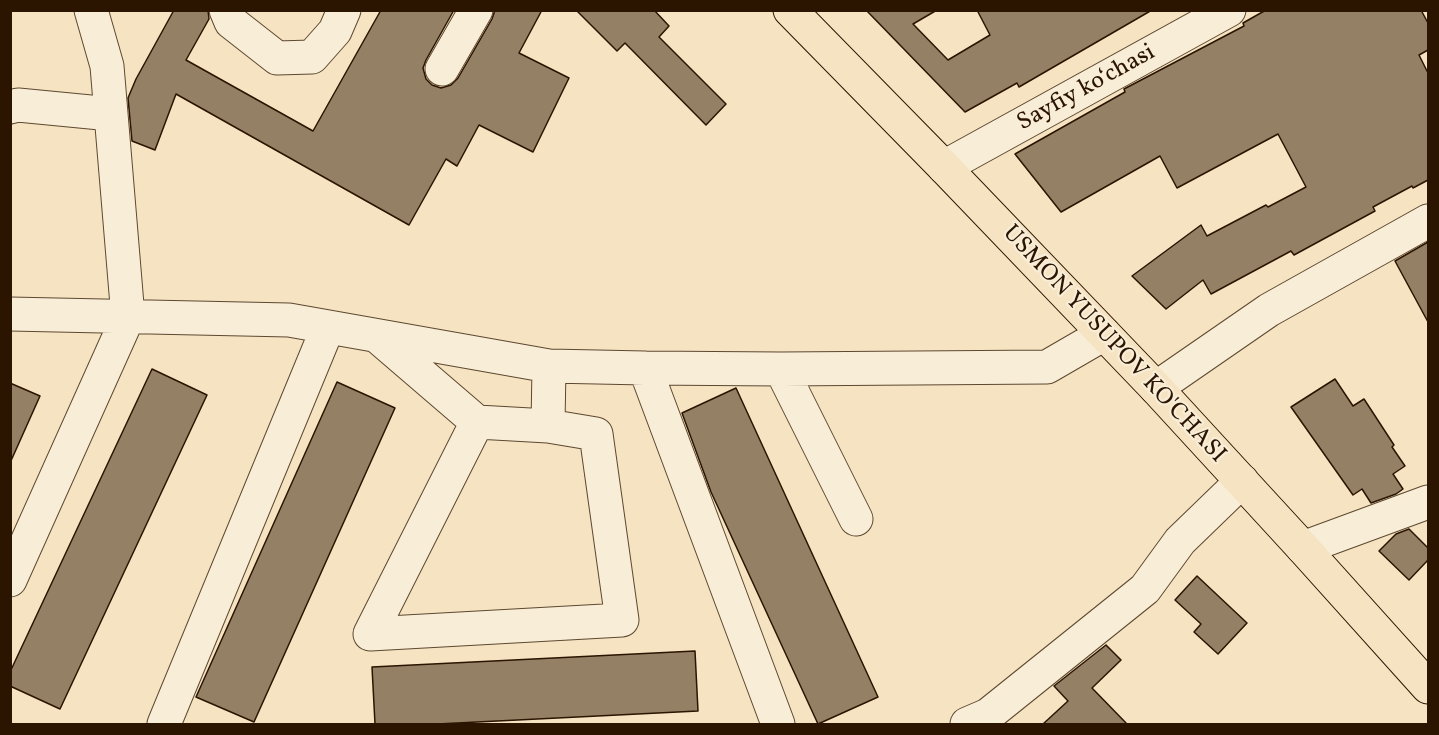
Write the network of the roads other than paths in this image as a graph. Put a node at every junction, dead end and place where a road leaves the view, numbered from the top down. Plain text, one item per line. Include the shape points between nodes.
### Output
1 (91, 10) edge
2 (226, 10) edge
3 (344, 10) edge
4 (476, 10) edge
5 (790, 10) edge
6 (1229, 10) edge
7 (442, 69) dead end
8 (10, 107) edge
9 (111, 114) junction
10 (944, 166) junction
11 (1428, 220) edge
12 (10, 314) edge
13 (128, 317) junction
14 (327, 327) junction
15 (1104, 334) junction
16 (378, 336) junction
17 (549, 366) junction
18 (645, 368) junction
19 (781, 369) junction
20 (1156, 388) junction
21 (477, 422) junction
22 (548, 426) junction
23 (1242, 481) junction
24 (1428, 502) edge
25 (856, 519) dead end
26 (1303, 548) junction
27 (10, 580) edge
28 (1428, 687) edge
29 (164, 724) edge
30 (778, 724) edge
31 (967, 724) edge

1 - 9 street via 107,66
2 - 3 street via 231,22 277,58 312,57 335,31
4 - 7 street
5 - 10 main road, USMON YUSUPOV KO'CHASI
6 - 10 street, Sayfiy koʻchasi
8 - 9 street
9 - 13 street
10 - 15 main road, USMON YUSUPOV KO'CHASI
11 - 20 street via 1269,310
12 - 13 street
13 - 14 street via 289,320
13 - 27 street
14 - 16 street
14 - 29 street
15 - 19 street via 1047,367
15 - 20 main road, USMON YUSUPOV KO'CHASI
16 - 17 street
16 - 21 street
17 - 18 street
17 - 22 street
18 - 19 street
18 - 30 street
19 - 25 street
20 - 23 main road, USMON YUSUPOV KO'CHASI
21 - 22 street
21 - 22 street via 370,634 622,620 596,434
23 - 26 main road, USMON YUSUPOV KO'CHASI
23 - 31 street via 1180,541 1145,589 987,715
24 - 26 street
26 - 28 main road, USMON YUSUPOV KO'CHASI

